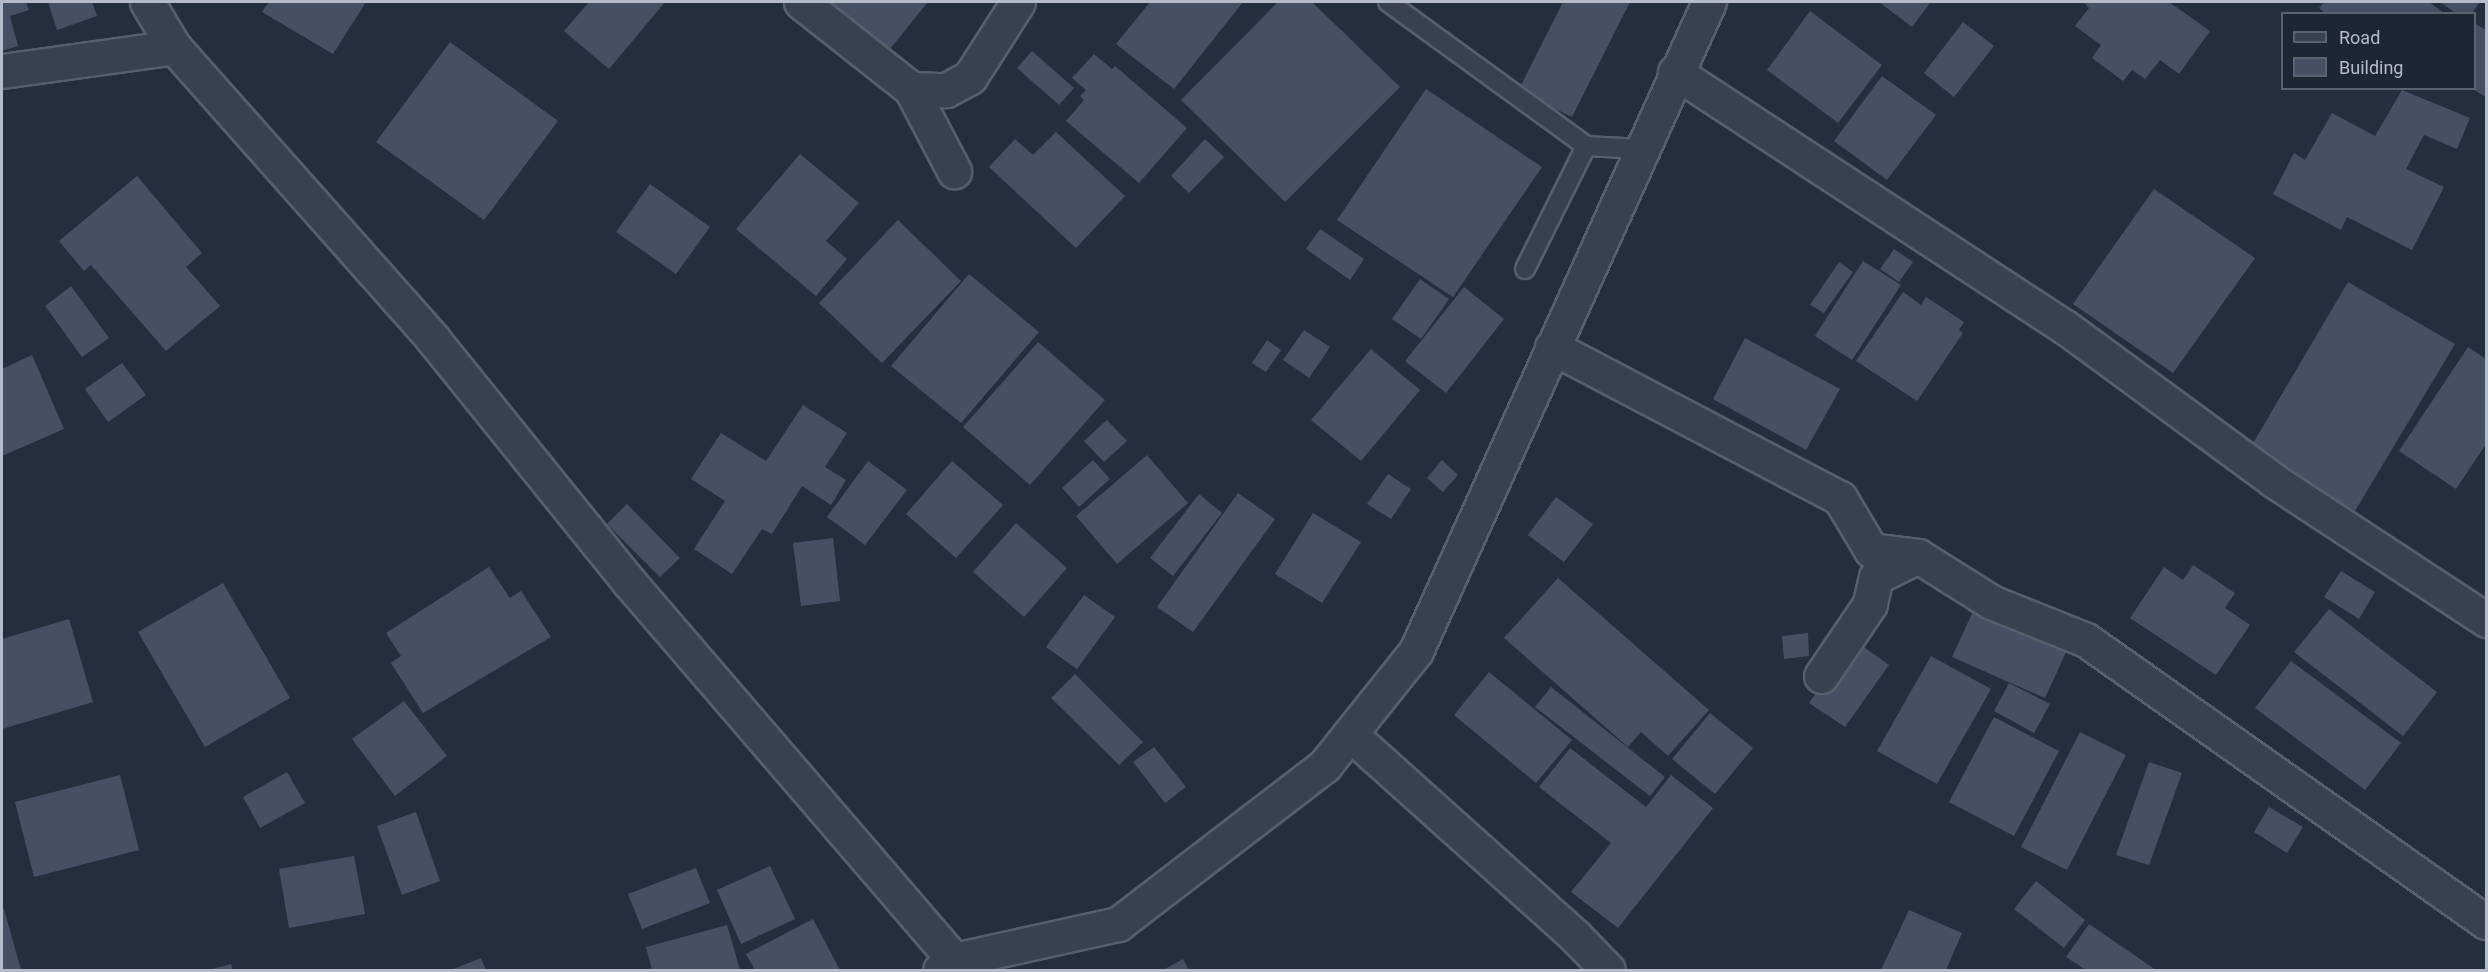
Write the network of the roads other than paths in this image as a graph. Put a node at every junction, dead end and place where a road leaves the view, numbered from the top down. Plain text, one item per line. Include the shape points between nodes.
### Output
1 (147, 2) edge
2 (801, 2) edge
3 (1018, 2) edge
4 (1388, 2) edge
5 (1709, 2) edge
6 (174, 46) junction
7 (2, 71) edge
8 (1675, 72) junction
9 (911, 89) junction
10 (1586, 146) junction
11 (1641, 149) junction
12 (954, 171) dead end
13 (1525, 269) dead end
14 (1552, 347) junction
15 (1918, 556) junction
16 (2487, 620) edge
17 (1821, 676) dead end
18 (1350, 734) junction
19 (2487, 922) edge
20 (950, 967) edge
21 (1608, 970) edge

1 - 6 street
2 - 9 street
3 - 9 street via 970,77 945,90
4 - 10 lane
5 - 8 street
6 - 7 street
6 - 20 street via 416,320
8 - 11 street
8 - 16 street via 2065,327 2273,480
9 - 12 street
10 - 11 lane
10 - 13 lane
11 - 14 street
14 - 15 street via 1840,498 1871,550
14 - 18 street via 1416,651
15 - 17 street via 1876,577 1870,604
15 - 19 street via 1991,602 2086,640
18 - 20 street via 1325,765 1118,924
18 - 21 street

